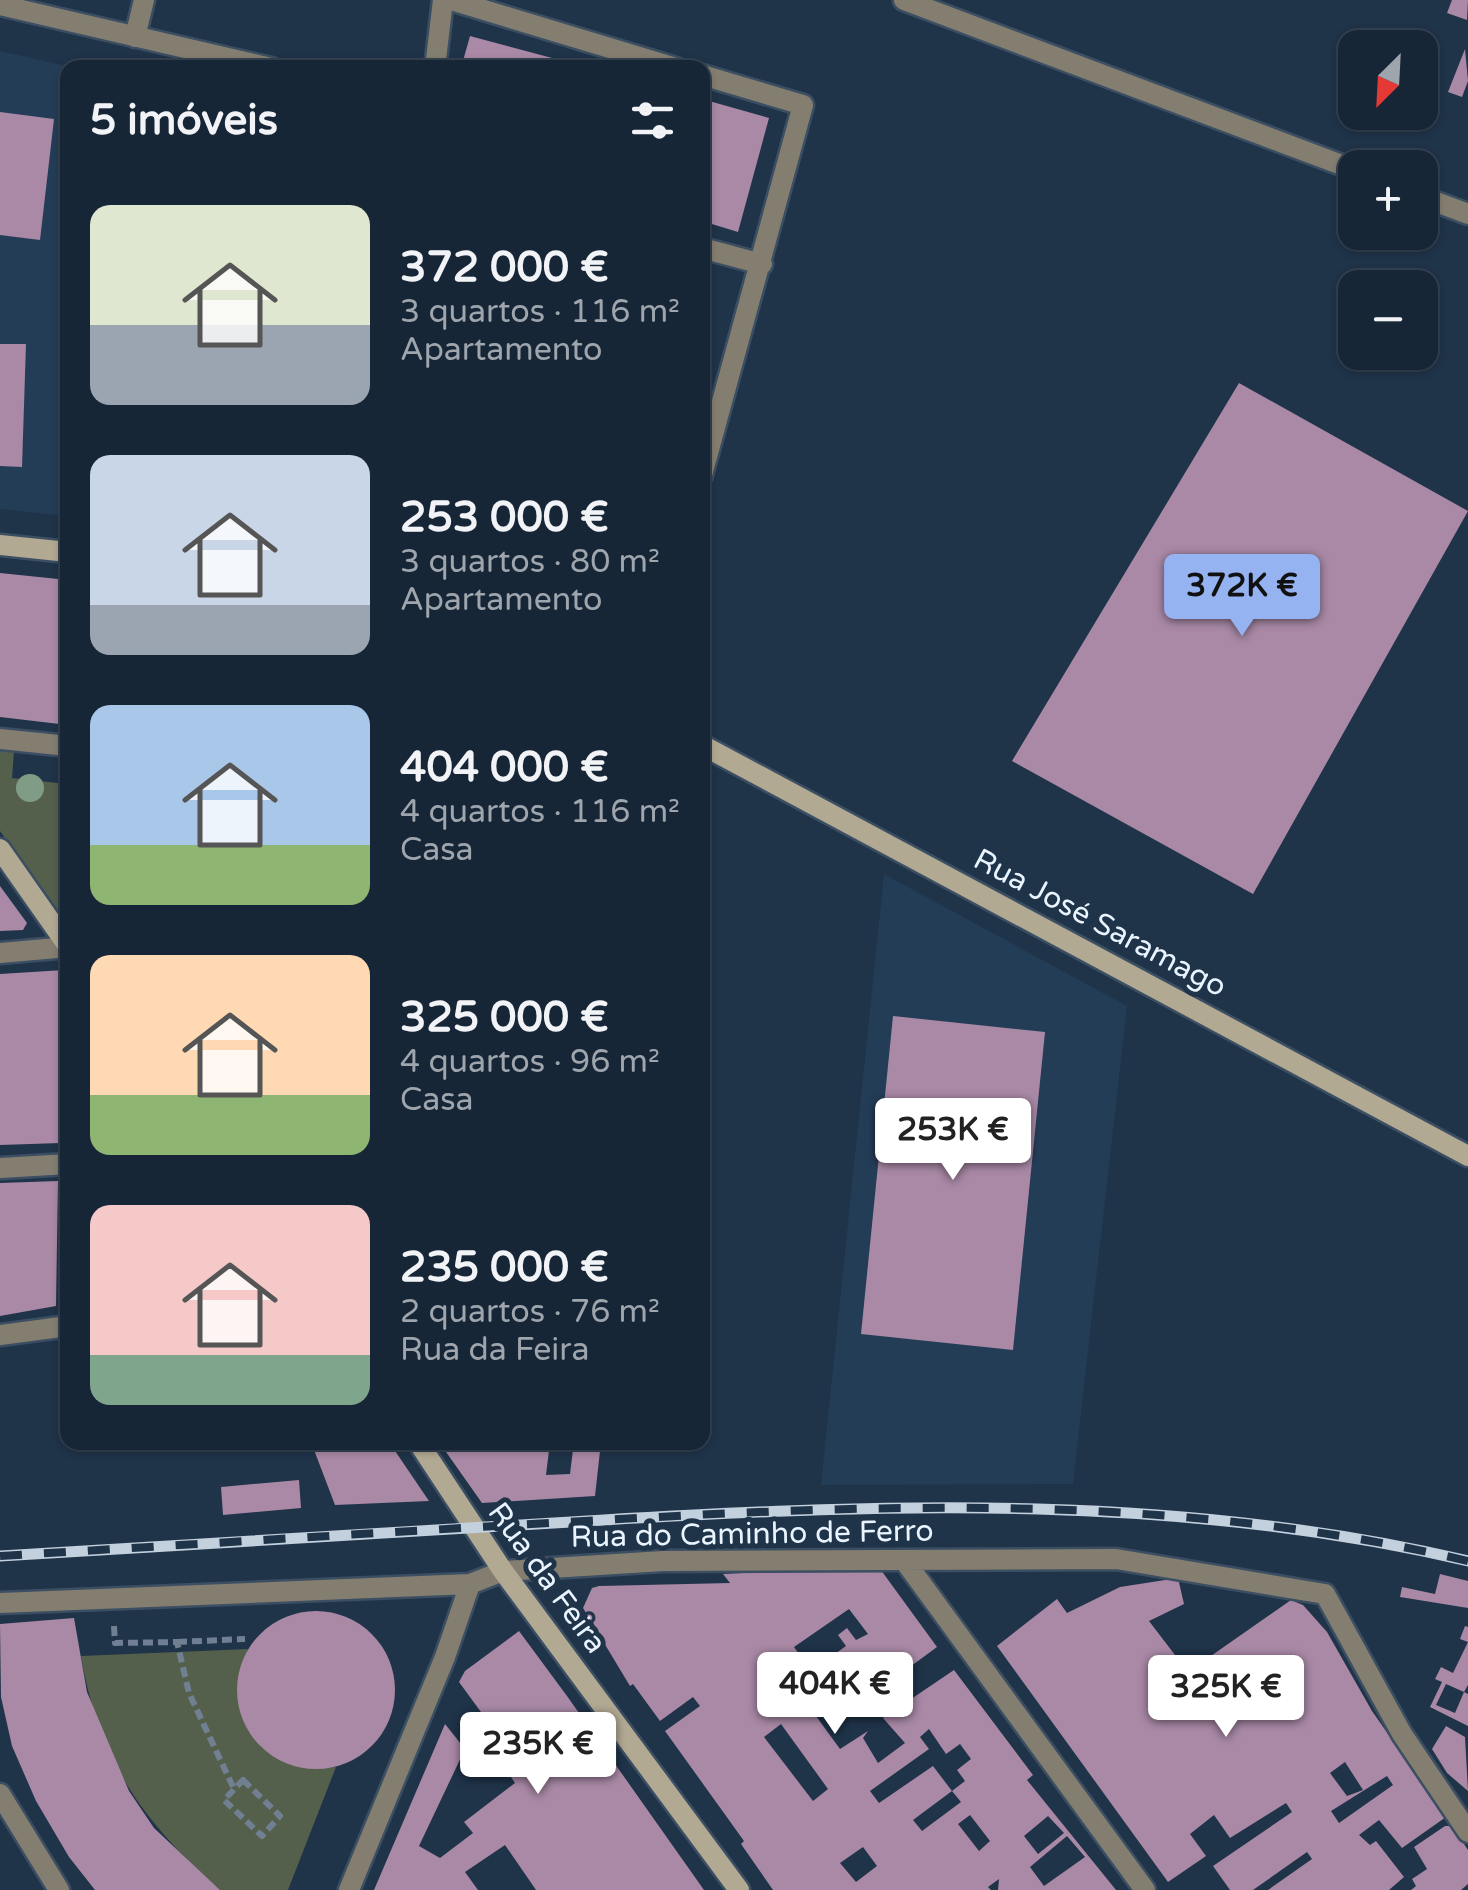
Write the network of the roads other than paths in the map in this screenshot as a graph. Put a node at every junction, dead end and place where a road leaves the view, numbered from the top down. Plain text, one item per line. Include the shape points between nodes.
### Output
1 (144, 0) edge
2 (443, 0) edge
3 (450, 0) edge
4 (904, 0) edge
5 (0, 5) edge
6 (136, 37) junction
7 (236, 60) edge
8 (436, 60) edge
9 (649, 60) edge
10 (710, 78) edge
11 (1338, 164) edge
12 (1438, 203) edge
13 (1468, 214) edge
14 (710, 250) edge
15 (762, 264) junction
16 (710, 447) edge
17 (0, 545) edge
18 (60, 551) edge
19 (0, 740) edge
20 (60, 745) edge
21 (710, 749) edge
22 (0, 850) edge
23 (60, 936) edge
24 (60, 948) edge
25 (0, 953) edge
26 (1468, 1156) edge
27 (60, 1164) edge
28 (0, 1168) edge
29 (60, 1327) edge
30 (0, 1335) edge
31 (423, 1450) edge
32 (904, 1560) junction
33 (503, 1571) junction
34 (470, 1584) junction
35 (0, 1603) edge
36 (0, 1794) edge
37 (1468, 1832) edge
38 (59, 1890) edge
39 (348, 1890) edge
40 (739, 1890) edge
41 (1146, 1890) edge

1 - 6 street
2 - 8 street
3 - 9 street
4 - 11 street
5 - 6 street
6 - 7 street
10 - 15 street via 803,106
12 - 13 street
14 - 15 street
15 - 16 street
17 - 18 street
19 - 20 street
21 - 26 street, Rua José Saramago
22 - 23 street
24 - 25 street
27 - 28 street
29 - 30 street
31 - 33 street, Rua da Feira
32 - 33 street, Rua do Caminho de Ferro via 663,1561
32 - 37 street, Rua do Caminho de Ferro via 1116,1559 1326,1594 1402,1734
32 - 41 street
33 - 34 street, Rua do Caminho de Ferro
33 - 40 street, Rua da Feira
34 - 35 street, Rua do Caminho de Ferro
34 - 39 street
36 - 38 street

